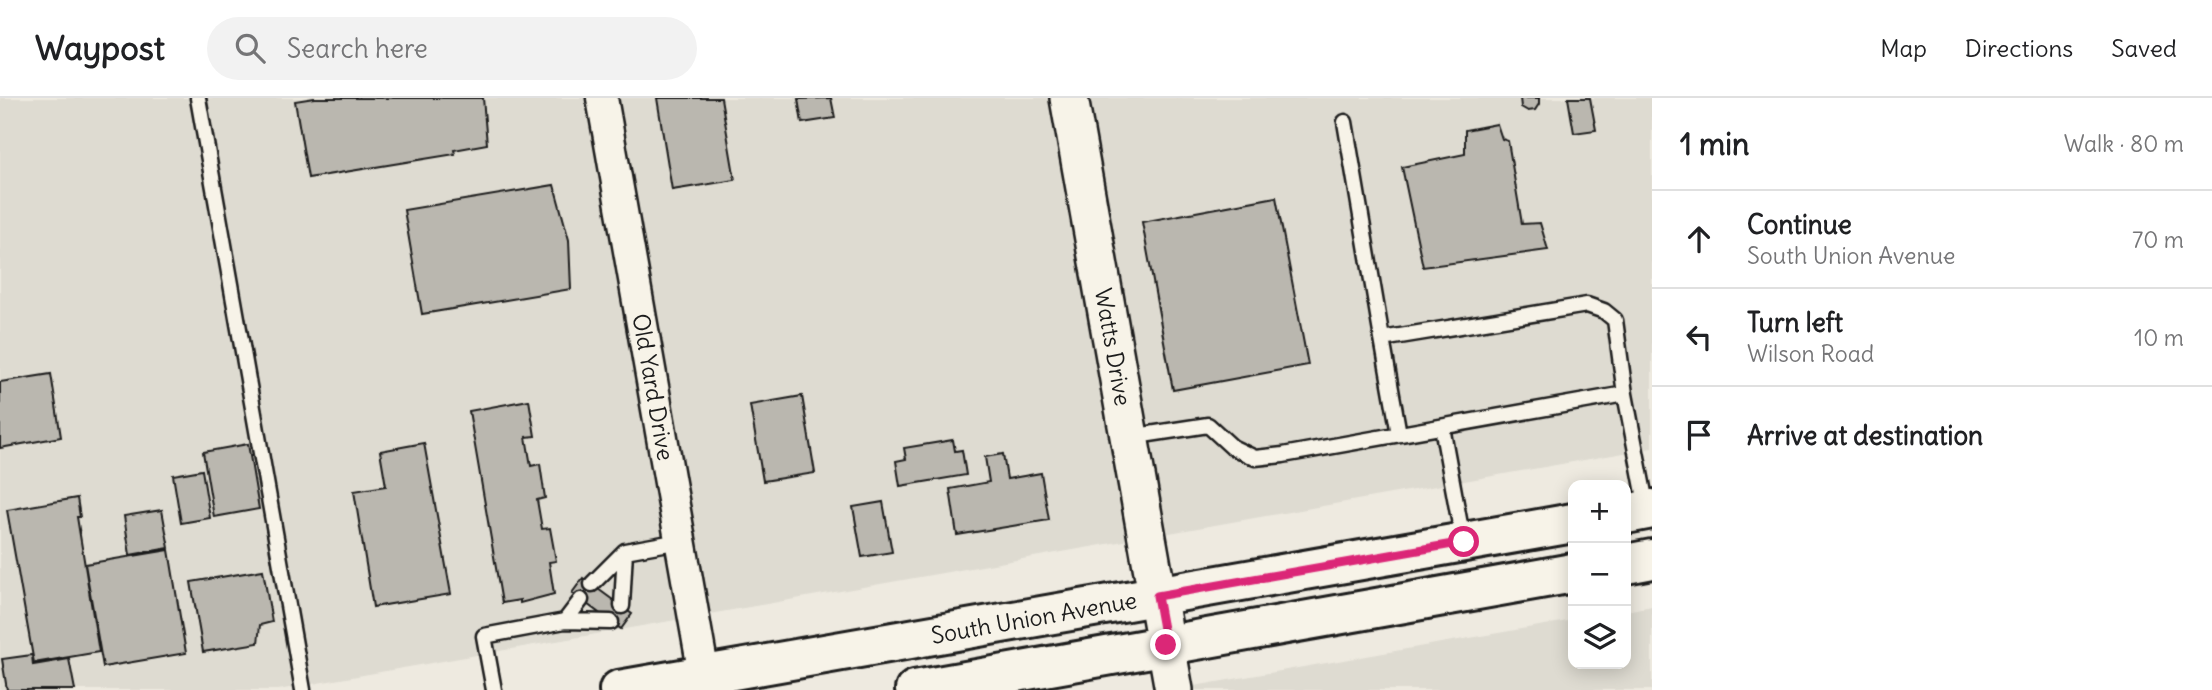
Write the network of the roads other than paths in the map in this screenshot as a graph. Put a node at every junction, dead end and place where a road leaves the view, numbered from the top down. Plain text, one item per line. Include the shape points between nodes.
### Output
1 (198, 98) edge
2 (602, 98) edge
3 (1069, 98) edge
4 (1345, 122) dead end
5 (1382, 339) junction
6 (1625, 394) junction
7 (1442, 427) junction
8 (1399, 434) junction
9 (1129, 437) junction
10 (1642, 511) edge
11 (1568, 524) edge
12 (680, 541) junction
13 (1464, 542) junction
14 (625, 551) junction
15 (1652, 559) edge
16 (1631, 563) edge
17 (1568, 574) edge
18 (593, 584) dead end
19 (1157, 596) junction
20 (581, 600) dead end
21 (622, 606) dead end
22 (565, 621) junction
23 (611, 622) dead end
24 (1166, 645) junction
25 (704, 675) junction
26 (303, 690) edge
27 (495, 690) edge
28 (619, 690) edge
29 (915, 690) edge
30 (1174, 690) edge

1 - 26 lane
2 - 12 street, Old Yard Drive
3 - 9 street, Watts Drive
4 - 5 lane
5 - 6 lane via 1587,305 1615,320
5 - 8 lane
6 - 7 lane
6 - 10 lane
7 - 8 lane
7 - 13 lane
8 - 9 lane via 1255,458 1232,447 1208,425
9 - 19 street, Watts Drive
11 - 13 main road, South Union Avenue
12 - 14 lane
12 - 25 street, Old Yard Drive
13 - 19 main road, South Union Avenue
14 - 18 lane
14 - 21 lane
15 - 16 main road
17 - 24 main road
19 - 24 street, Watts Drive
19 - 25 main road, South Union Avenue
20 - 22 lane
22 - 23 lane
22 - 27 lane via 484,636
24 - 29 main road
24 - 30 street, Watts Drive
25 - 28 main road, South Union Avenue

